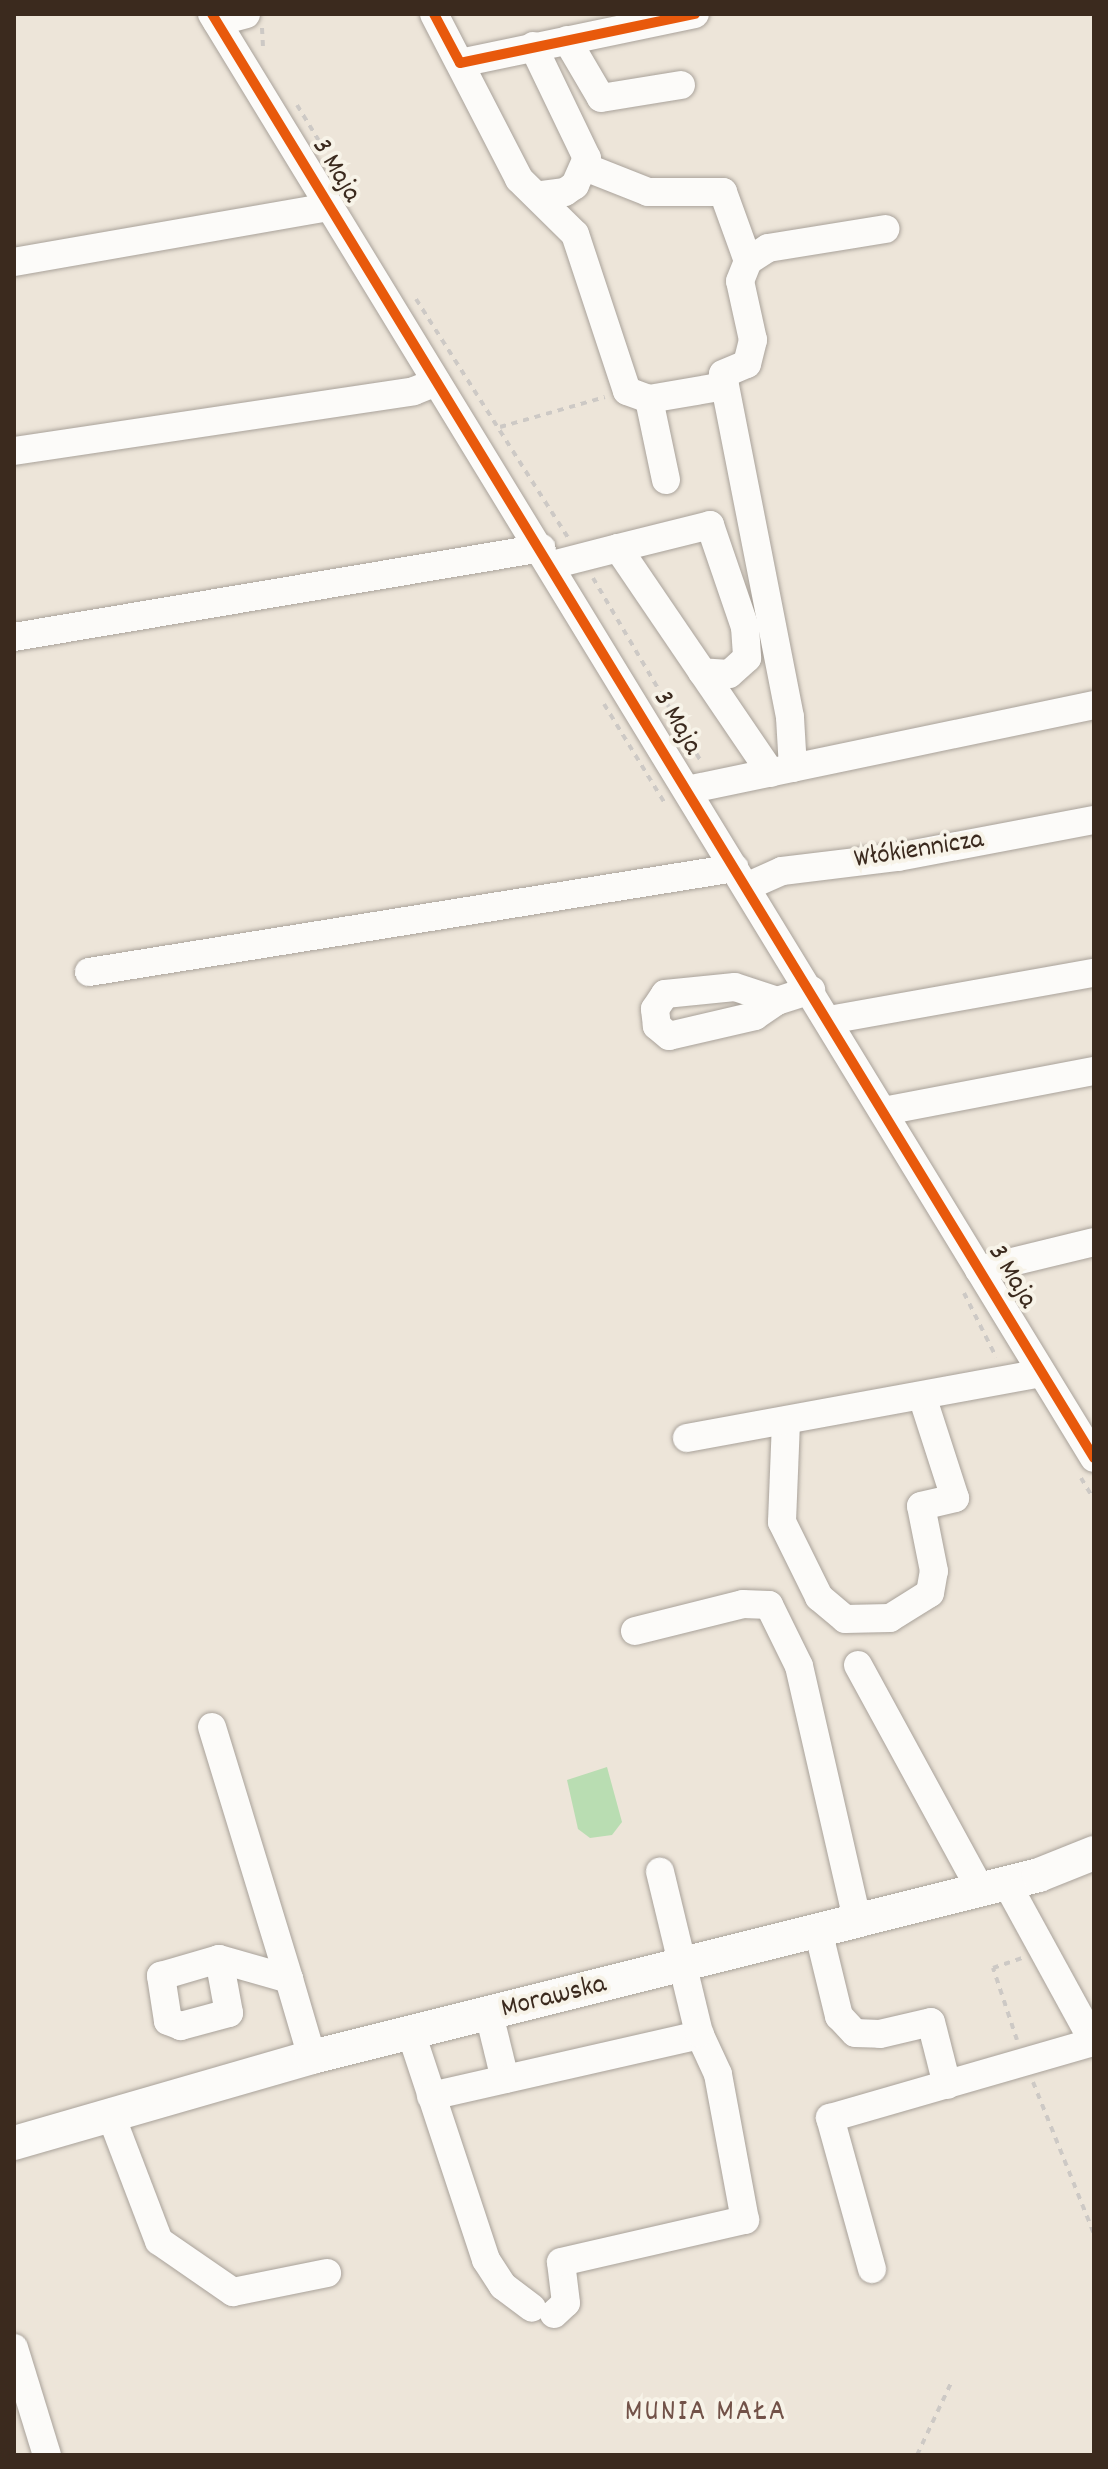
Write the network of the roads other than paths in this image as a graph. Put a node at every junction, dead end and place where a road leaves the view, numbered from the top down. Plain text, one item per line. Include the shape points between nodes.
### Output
1 (434, 14) edge
2 (695, 14) edge
3 (214, 18) edge
4 (252, 18) edge
5 (567, 40) junction
6 (533, 46) junction
7 (460, 63) junction
8 (681, 85) dead end
9 (585, 167) junction
10 (540, 195) junction
11 (329, 207) junction
12 (885, 229) dead end
13 (748, 261) junction
14 (14, 262) edge
15 (436, 382) junction
16 (725, 386) junction
17 (638, 395) junction
18 (14, 451) edge
19 (666, 480) dead end
20 (618, 548) junction
21 (547, 556) junction
22 (14, 637) edge
23 (702, 672) junction
24 (1094, 705) edge
25 (782, 770) junction
26 (687, 790) junction
27 (1094, 820) edge
28 (741, 878) junction
29 (89, 972) dead end
30 (1094, 973) edge
31 (811, 990) junction
32 (777, 1001) dead end
33 (829, 1020) junction
34 (1094, 1071) edge
35 (884, 1111) junction
36 (1094, 1242) edge
37 (979, 1270) junction
38 (1040, 1373) junction
39 (922, 1396) junction
40 (786, 1422) junction
41 (687, 1438) dead end
42 (1094, 1458) edge
43 (635, 1631) dead end
44 (858, 1665) dead end
45 (212, 1727) dead end
46 (1094, 1853) edge
47 (660, 1872) dead end
48 (993, 1886) junction
49 (857, 1920) junction
50 (818, 1930) junction
51 (219, 1959) dead end
52 (686, 1966) junction
53 (289, 1979) junction
54 (489, 2014) junction
55 (411, 2033) junction
56 (700, 2035) junction
57 (1094, 2042) edge
58 (312, 2057) junction
59 (505, 2079) junction
60 (947, 2085) junction
61 (431, 2096) junction
62 (110, 2113) junction
63 (14, 2143) edge
64 (872, 2269) dead end
65 (327, 2273) dead end
66 (14, 2348) edge
67 (47, 2455) edge

1 - 7 street
2 - 5 street
3 - 4 street
3 - 11 street, 3 Maja
5 - 6 street
5 - 8 street via 601,98
6 - 7 street
6 - 9 street via 586,148
7 - 10 street via 519,179
9 - 10 street via 565,192
9 - 13 street via 648,192 723,192
10 - 17 street via 561,225 575,234
11 - 14 street
11 - 15 street, 3 Maja
12 - 13 street via 768,248
13 - 16 street via 740,281 753,340 747,364 723,374
15 - 18 street via 414,391
15 - 21 street, 3 Maja
16 - 17 street
16 - 25 street via 790,717
17 - 19 street
20 - 21 street
20 - 23 street
20 - 23 street via 710,525 745,627 747,658 729,674
21 - 22 street
21 - 26 street, 3 Maja
23 - 25 street
24 - 25 street
25 - 26 street
26 - 28 street, 3 Maja
27 - 28 street, Włókiennicza via 898,857
28 - 29 street, Włókiennicza
28 - 31 street, 3 Maja
30 - 33 street
31 - 32 street
31 - 33 street, 3 Maja
33 - 35 street, 3 Maja
34 - 35 street
35 - 37 street, 3 Maja
36 - 37 street
37 - 38 street, 3 Maja
38 - 39 street
38 - 42 street, 3 Maja
39 - 40 street
39 - 40 street via 955,1498 921,1506 934,1571 930,1593 890,1618 845,1619 819,1597 782,1522
40 - 41 street
43 - 49 street via 743,1604 769,1605 799,1666
44 - 48 street
45 - 53 street
46 - 48 main road, Morawska
47 - 52 street
48 - 49 main road, Morawska
48 - 57 street
49 - 50 main road, Morawska
50 - 52 main road, Morawska
50 - 60 street via 839,2016 855,2033 880,2034 931,2022
51 - 53 street
52 - 54 main road, Morawska
52 - 56 street
53 - 58 street
54 - 55 main road, Morawska
54 - 59 street
55 - 58 main road, Morawska
55 - 61 street
56 - 59 street
56 - 61 street via 718,2074 745,2220 561,2262 566,2303 543,2311 503,2286 486,2260
57 - 60 street
58 - 62 main road, Morawska
59 - 61 street
60 - 64 street via 830,2118
62 - 63 main road, Morawska
62 - 65 street via 159,2241 233,2292
66 - 67 street

